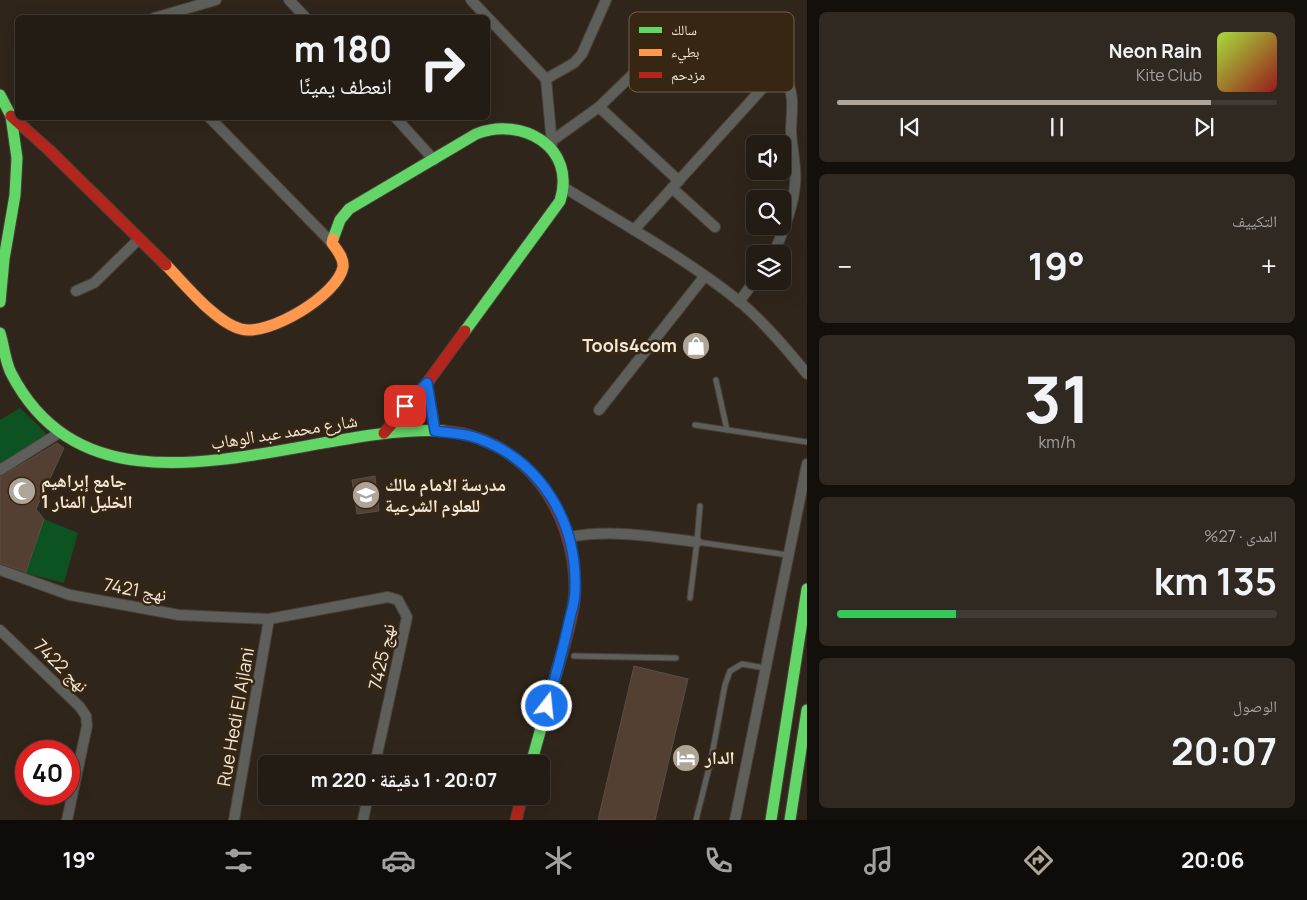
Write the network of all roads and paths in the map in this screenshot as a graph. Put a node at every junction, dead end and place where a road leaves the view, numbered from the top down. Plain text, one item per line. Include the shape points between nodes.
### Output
1 (216, 0) edge
2 (289, 0) edge
3 (471, 0) edge
4 (606, 0) edge
5 (164, 15) edge
6 (303, 15) edge
7 (485, 15) edge
8 (490, 20) edge
9 (629, 78) edge
10 (546, 79) junction
11 (759, 92) edge
12 (791, 92) edge
13 (0, 95) edge
14 (599, 107) junction
15 (11, 116) junction
16 (15, 120) edge
17 (15, 120) edge
18 (212, 120) edge
19 (398, 120) edge
20 (552, 143) junction
21 (434, 160) junction
22 (675, 184) junction
23 (565, 188) junction
24 (715, 227) dead end
25 (634, 230) junction
26 (139, 239) junction
27 (332, 243) junction
28 (777, 245) edge
29 (704, 277) junction
30 (748, 290) edge
31 (76, 291) dead end
32 (0, 302) edge
33 (740, 302) junction
34 (0, 333) edge
35 (807, 374) edge
36 (716, 380) dead end
37 (427, 383) junction
38 (599, 410) dead end
39 (695, 425) dead end
40 (727, 430) junction
41 (435, 431) junction
42 (59, 433) junction
43 (384, 433) junction
44 (807, 442) edge
45 (807, 464) edge
46 (0, 470) edge
47 (700, 506) dead end
48 (570, 537) junction
49 (697, 542) junction
50 (789, 555) junction
51 (0, 570) edge
52 (807, 589) edge
53 (690, 598) dead end
54 (269, 619) junction
55 (0, 630) edge
56 (574, 656) dead end
57 (676, 658) dead end
58 (765, 668) junction
59 (807, 710) edge
60 (377, 755) edge
61 (534, 755) edge
62 (366, 805) edge
63 (520, 805) edge
64 (67, 820) edge
65 (234, 820) edge
66 (362, 820) edge
67 (516, 820) edge
68 (696, 820) edge
69 (735, 820) edge
70 (771, 820) edge
71 (790, 820) edge

1 - 5 street
2 - 6 street
3 - 7 street
4 - 10 street via 582,54 574,63
8 - 10 street
9 - 14 street
10 - 20 street
11 - 22 street
12 - 28 street via 795,185
13 - 15 main road
14 - 20 street
14 - 22 street
15 - 16 main road
15 - 32 main road via 17,158 15,195
17 - 26 main road
18 - 27 street
19 - 21 street
20 - 21 main road via 508,128 492,129 466,139
20 - 23 main road
21 - 27 main road via 349,209 335,227
22 - 24 street
22 - 25 street
23 - 25 street
23 - 37 main road via 549,217
25 - 29 street
26 - 27 main road via 205,304 244,330 260,330 306,308 332,286 343,266
26 - 31 street via 102,277
29 - 33 street
29 - 38 street
30 - 33 street
33 - 35 street
34 - 42 main road, شارع محمد عبد الوهاب via 11,372 23,394
36 - 40 lane
37 - 41 street
37 - 43 main road
39 - 40 lane
40 - 44 lane
41 - 43 main road, شارع محمد عبد الوهاب
41 - 48 main road, شارع محمد عبد الوهاب via 475,437 502,449 530,470 555,502
42 - 43 main road, شارع محمد عبد الوهاب via 89,450 121,460 152,464 196,463
42 - 46 street
45 - 50 street
47 - 49 lane
48 - 49 street via 629,534
48 - 61 main road, شارع محمد عبد الوهاب via 576,593 564,649
49 - 50 lane
49 - 53 lane
50 - 58 street
51 - 54 street, نهج 7421 via 70,595 179,615
52 - 70 main road
54 - 60 street, نهج 7425 via 388,597 398,600 404,607 407,617
54 - 65 street, Rue Hedi El Ajlani
55 - 64 street, نهج 7422 via 86,716 87,726
56 - 57 lane
58 - 68 lane via 742,664 730,671
58 - 69 street
59 - 71 main road
62 - 66 street
63 - 67 main road

